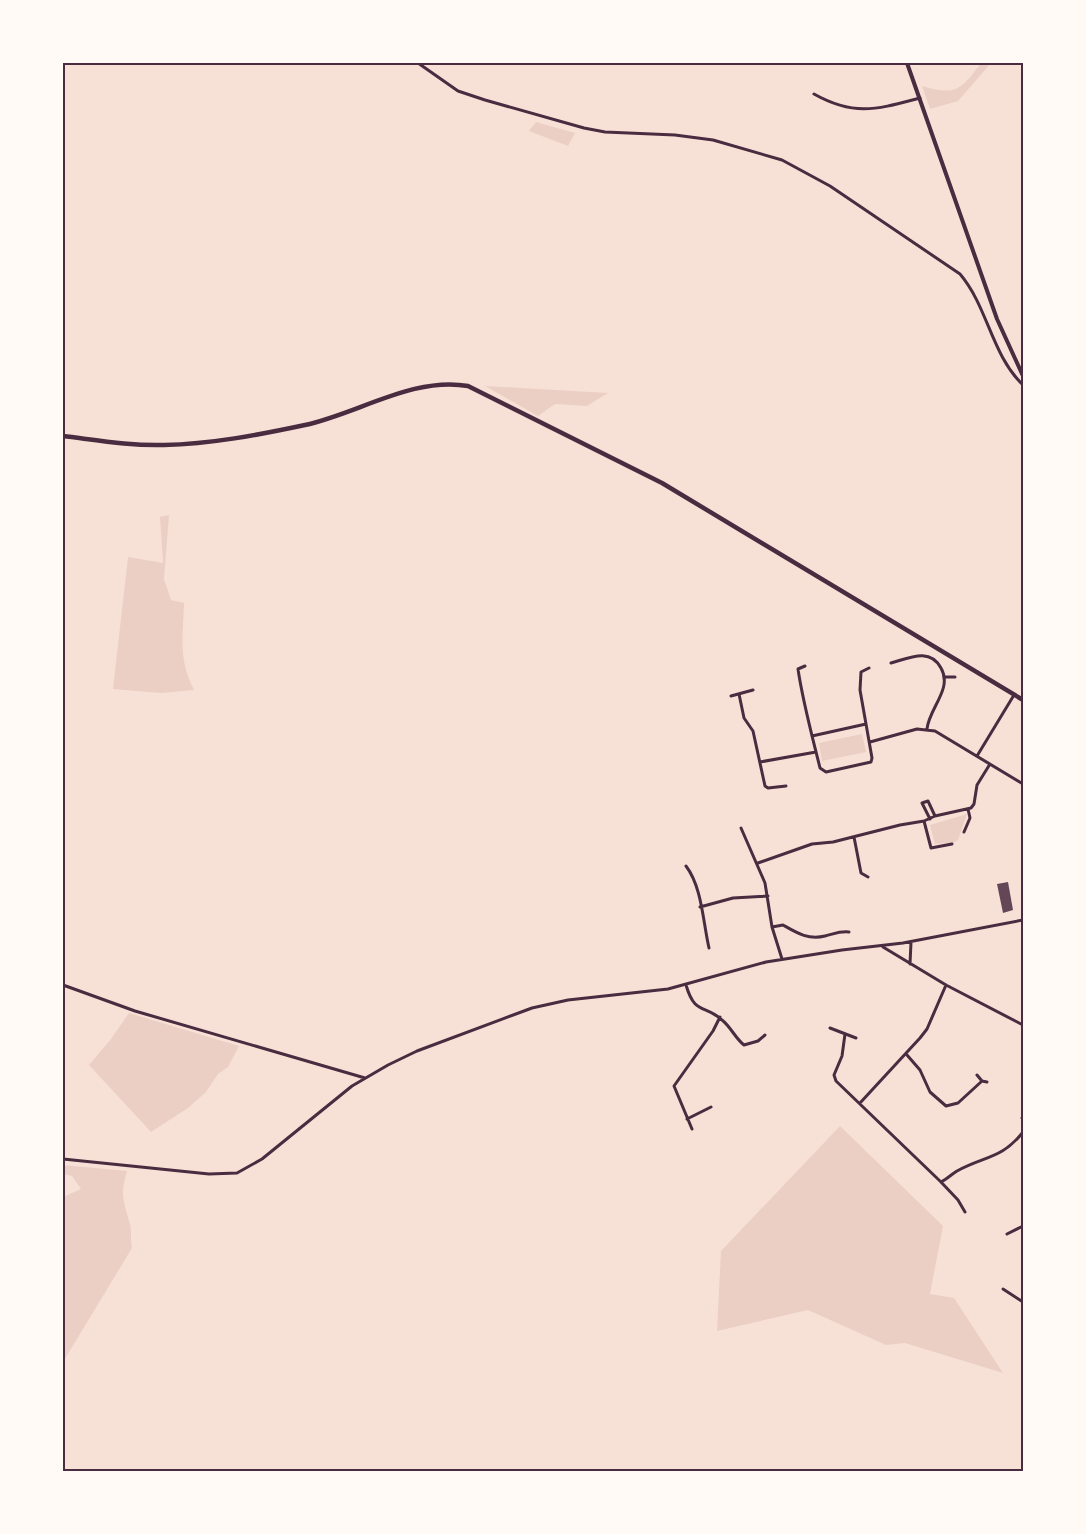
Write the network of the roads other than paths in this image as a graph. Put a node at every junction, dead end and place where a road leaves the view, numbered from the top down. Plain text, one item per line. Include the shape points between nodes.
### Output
1 (418, 63) edge
2 (907, 63) edge
3 (814, 94) dead end
4 (920, 98) junction
5 (1023, 376) edge
6 (1023, 385) edge
7 (63, 436) edge
8 (891, 663) dead end
9 (791, 666) dead end
10 (805, 666) dead end
11 (856, 668) dead end
12 (868, 668) dead end
13 (798, 669) junction
14 (861, 672) junction
15 (946, 677) junction
16 (955, 677) dead end
17 (753, 690) dead end
18 (739, 694) junction
19 (1014, 695) junction
20 (731, 696) dead end
21 (1023, 700) edge
22 (866, 724) junction
23 (927, 729) junction
24 (812, 736) junction
25 (870, 741) junction
26 (816, 752) junction
27 (977, 756) junction
28 (760, 762) junction
29 (990, 764) junction
30 (1023, 784) edge
31 (786, 786) dead end
32 (968, 808) junction
33 (935, 816) junction
34 (930, 819) junction
35 (924, 821) junction
36 (741, 828) dead end
37 (964, 832) dead end
38 (751, 835) dead end
39 (746, 837) junction
40 (854, 837) junction
41 (952, 844) dead end
42 (758, 863) junction
43 (686, 866) dead end
44 (861, 873) junction
45 (857, 876) dead end
46 (868, 877) dead end
47 (768, 896) junction
48 (700, 907) junction
49 (1023, 920) edge
50 (772, 927) junction
51 (849, 932) dead end
52 (910, 942) junction
53 (882, 946) junction
54 (709, 948) dead end
55 (782, 959) junction
56 (910, 964) junction
57 (63, 985) edge
58 (686, 985) junction
59 (946, 985) junction
60 (720, 1017) junction
61 (1023, 1025) edge
62 (830, 1028) dead end
63 (845, 1034) junction
64 (765, 1035) dead end
65 (856, 1038) dead end
66 (906, 1055) junction
67 (977, 1075) dead end
68 (365, 1078) junction
69 (982, 1081) junction
70 (987, 1082) dead end
71 (860, 1103) junction
72 (711, 1107) dead end
73 (687, 1119) junction
74 (692, 1129) dead end
75 (1023, 1132) edge
76 (63, 1160) edge
77 (941, 1182) junction
78 (965, 1212) dead end
79 (1023, 1226) edge
80 (1007, 1234) dead end
81 (1003, 1289) dead end
82 (1022, 1299) edge

1 - 6 street via 458,91 573,125 605,132 713,140 795,166 960,274 978,302 1001,355
2 - 4 street
3 - 4 street via 861,111
4 - 5 street via 997,319
7 - 19 main road via 164,445 222,440 307,424 419,387 451,383 468,386 662,483
8 - 15 street via 925,655 933,657
9 - 13 street
10 - 13 street
11 - 14 street
12 - 14 street
13 - 24 street
14 - 22 street
15 - 16 street
15 - 23 street
17 - 18 street
18 - 20 street
18 - 28 street
19 - 21 main road
19 - 27 street
22 - 24 street
22 - 25 street
23 - 25 street
23 - 27 street
24 - 26 street
25 - 26 street via 871,762 826,772 820,768
26 - 28 street
27 - 29 street
28 - 31 street via 765,786
29 - 30 street
29 - 32 street via 976,785 974,804
32 - 33 street
32 - 37 street via 970,818
33 - 34 street
33 - 34 street via 930,803 922,803
34 - 35 street
35 - 40 street
35 - 41 street via 931,849
36 - 39 street
38 - 39 street
39 - 42 street
40 - 42 street via 812,844
40 - 44 street
42 - 47 street
43 - 48 street via 698,889
44 - 45 street
44 - 46 street
47 - 48 street via 733,898
47 - 50 street
48 - 54 street
49 - 52 street
50 - 51 street via 783,925 804,937
50 - 55 street
52 - 53 street
52 - 56 street
53 - 55 street
53 - 56 street
55 - 58 street
56 - 59 street
57 - 68 street via 135,1011
58 - 60 street via 696,1005
58 - 68 street via 553,1002 417,1051
59 - 61 street
59 - 66 street via 927,1029
60 - 64 street via 744,1045
60 - 73 street via 674,1086
62 - 63 street
63 - 65 street
63 - 71 street via 834,1075
66 - 69 street via 920,1070 930,1092 946,1106 958,1103
66 - 71 street
67 - 69 street
68 - 76 street via 262,1159 237,1173 209,1174
69 - 70 street
71 - 77 street
72 - 73 street
73 - 74 street
75 - 77 street via 999,1154
77 - 78 street
79 - 80 street
81 - 82 street

